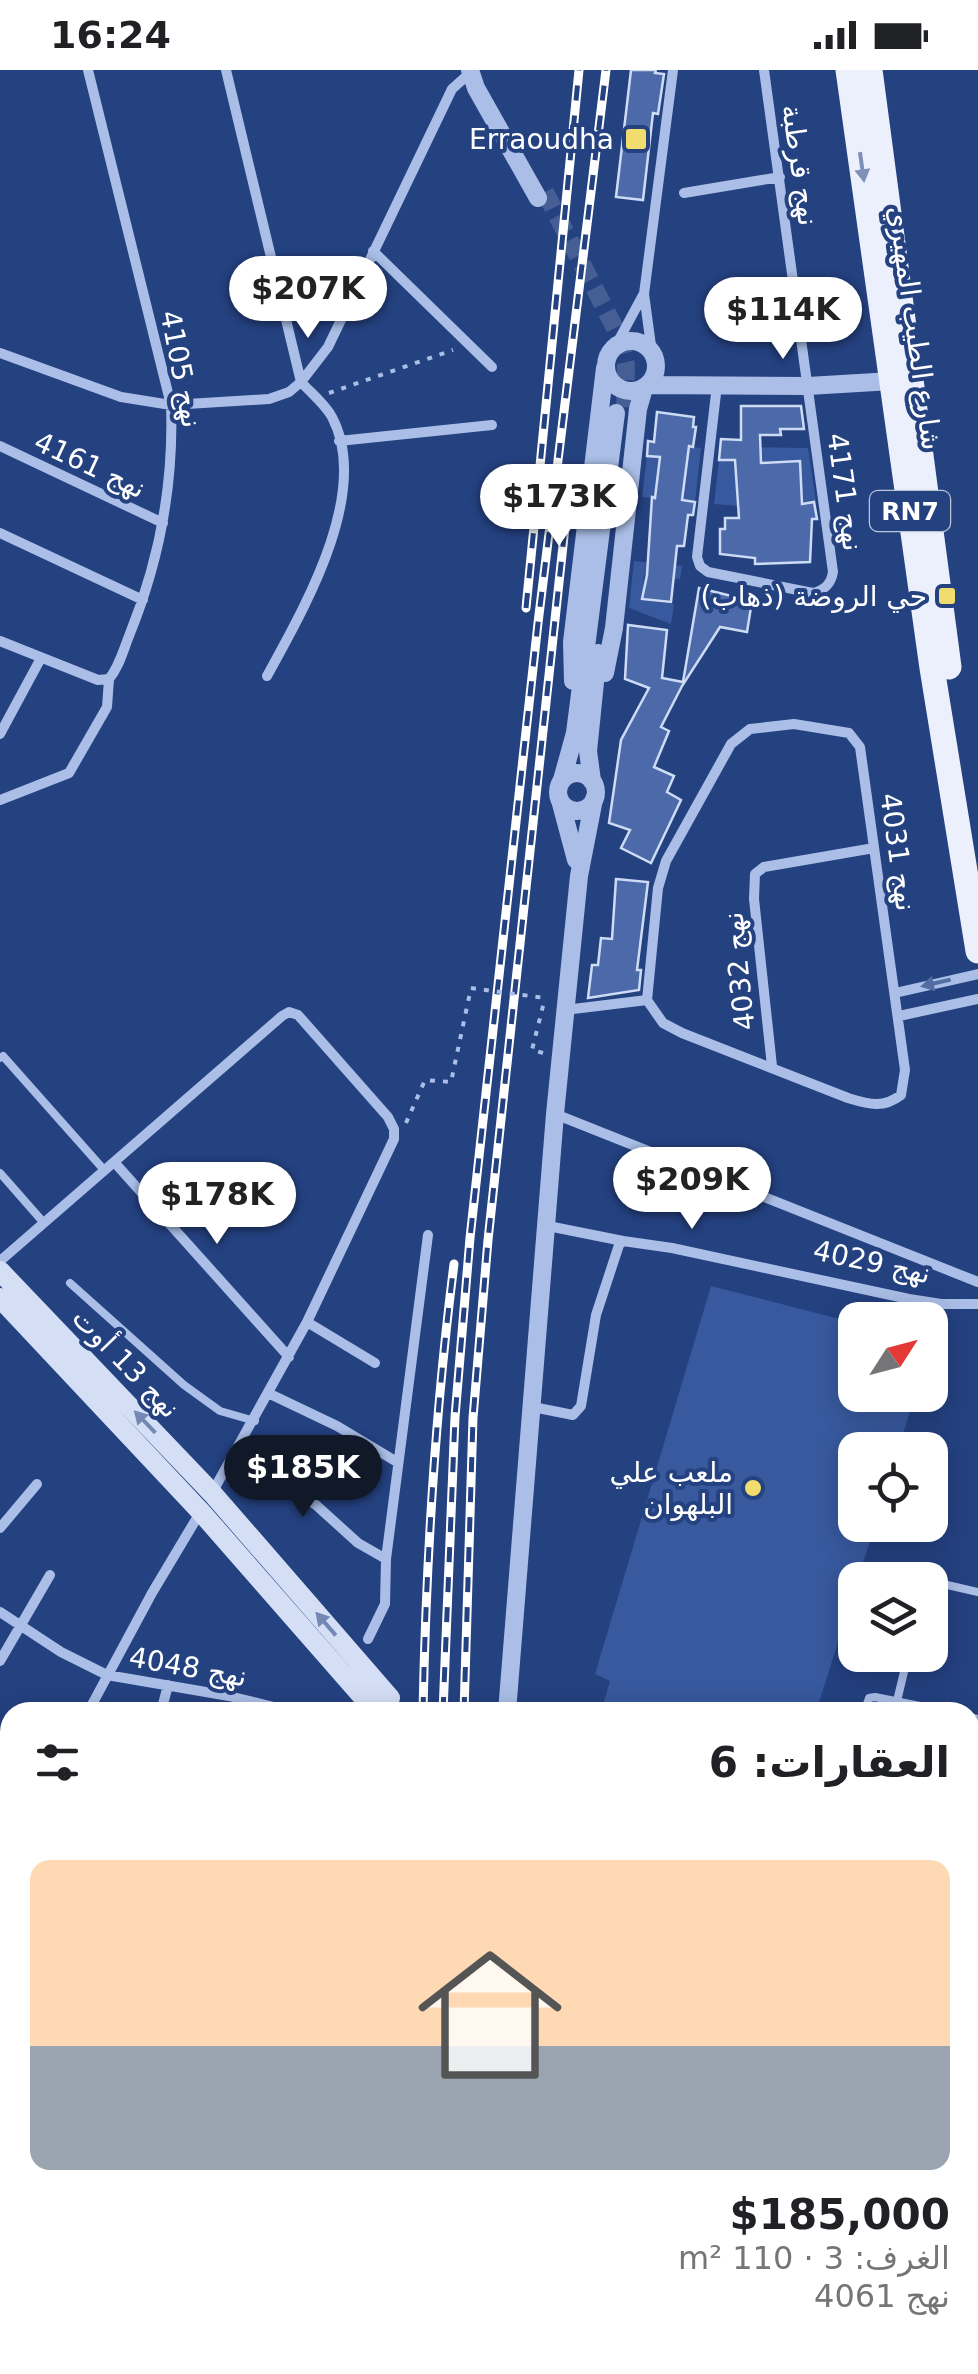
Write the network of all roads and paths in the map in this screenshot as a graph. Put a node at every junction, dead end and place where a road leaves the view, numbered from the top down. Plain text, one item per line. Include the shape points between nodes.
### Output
1 (88, 70) edge
2 (226, 70) edge
3 (673, 70) edge
4 (764, 70) edge
5 (848, 70) edge
6 (870, 70) edge
7 (470, 71) edge
8 (780, 177) junction
9 (684, 193) dead end
10 (541, 195) tunnel mouth
11 (373, 250) junction
12 (644, 294) junction
13 (466, 346) junction
14 (614, 346) junction
15 (0, 354) edge
16 (654, 357) junction
17 (492, 367) dead end
18 (606, 368) junction
19 (892, 381) junction
20 (302, 382) junction
21 (674, 385) junction
22 (717, 385) junction
23 (646, 386) junction
24 (808, 386) junction
25 (316, 398) junction
26 (171, 405) junction
27 (492, 425) dead end
28 (339, 441) junction
29 (0, 446) edge
30 (163, 523) junction
31 (0, 533) edge
32 (144, 600) junction
33 (0, 641) edge
34 (41, 658) junction
35 (266, 676) dead end
36 (112, 677) junction
37 (574, 733) junction
38 (0, 734) edge
39 (588, 752) junction
40 (562, 780) junction
41 (593, 790) junction
42 (0, 800) edge
43 (560, 800) junction
44 (874, 848) junction
45 (978, 850) edge
46 (579, 876) junction
47 (978, 950) edge
48 (978, 974) edge
49 (894, 992) junction
50 (978, 999) edge
51 (647, 1000) junction
52 (565, 1010) junction
53 (899, 1016) junction
54 (547, 1054) dead end
55 (0, 1058) edge
56 (772, 1066) junction
57 (555, 1114) junction
58 (394, 1129) junction
59 (110, 1167) junction
60 (0, 1173) edge
61 (44, 1223) junction
62 (548, 1226) junction
63 (428, 1235) dead end
64 (623, 1240) junction
65 (0, 1261) edge
66 (0, 1271) edge
67 (978, 1282) edge
68 (70, 1283) dead end
69 (0, 1298) edge
70 (978, 1304) edge
71 (307, 1322) junction
72 (289, 1357) junction
73 (375, 1362) dead end
74 (270, 1394) junction
75 (533, 1407) junction
76 (255, 1421) junction
77 (238, 1452) junction
78 (398, 1462) junction
79 (38, 1484) dead end
80 (212, 1492) junction
81 (201, 1512) junction
82 (0, 1528) edge
83 (386, 1558) junction
84 (50, 1576) dead end
85 (948, 1585) edge
86 (978, 1592) edge
87 (0, 1612) edge
88 (20, 1625) junction
89 (368, 1638) dead end
90 (0, 1660) edge
91 (904, 1672) edge
92 (107, 1675) junction
93 (168, 1685) junction
94 (897, 1701) junction
95 (93, 1702) edge
96 (164, 1702) edge
97 (245, 1702) edge
98 (380, 1702) edge
99 (381, 1702) edge
100 (508, 1702) edge
101 (869, 1702) edge
102 (902, 1702) edge

1 - 26 street, نهج 4105
2 - 20 street
3 - 12 street
4 - 8 street, نهج قرطبة
5 -> 19 main road, شارع الطيب المهيري / RN7
6 - 45 main road, شارع الطيب المهيري / RN7
7 - 10 street via 489,92
7 - 11 street via 452,89
8 - 9 street
8 - 24 street, نهج قرطبة
11 - 13 street
11 - 20 street via 328,347
12 - 14 street
12 - 16 street
13 - 17 street
13 - 25 path
14 - 16 street via 631,341 647,346
14 - 18 street
15 - 26 street via 120,397
16 - 21 street
16 - 23 street via 654,378
18 - 23 street via 618,388 634,392
18 - 37 street via 572,642
19 - 24 street
19 - 47 main road, شارع الطيب المهيري / RN7
20 - 25 street
20 - 26 street via 270,399
21 - 22 street
21 - 23 street
22 - 24 street
22 - 24 street, نهج 4171 via 697,562 708,572 813,593 825,588 832,572
23 - 39 street via 614,628
25 - 28 street
26 - 30 street, نهج 4105
27 - 28 street
28 - 35 street via 341,506 310,598
29 - 30 street, نهج 4161
30 - 32 street, نهج 4105
31 - 32 street
32 - 36 street, نهج 4105
33 - 34 street
34 - 36 street via 98,680
34 - 38 street
36 - 42 street, نهج 4105 via 107,707 69,773
37 - 39 street via 620,413
37 - 40 street
39 - 41 street
40 - 41 street via 576,773
40 - 43 street
41 - 43 street via 586,808 574,810
41 - 46 street
43 - 46 street
44 - 49 street, نهج 4031
44 - 51 street, نهج 4031 via 860,747 849,733 794,724 740,734 666,860
44 - 56 street, نهج 4032 via 755,874
46 - 52 street
48 -> 49 street
49 - 53 street, نهج 4031
50 - 53 street
51 - 52 street
51 - 56 street, نهج 4031 via 669,1027
52 - 57 street
53 - 56 street, نهج 4031 via 905,1084 901,1095 884,1104 848,1098
54 - 58 path, bridge via 532,1050 545,998 471,988 451,1082 425,1080 406,1124
55 - 59 lane
57 - 62 street
57 - 67 street
58 - 59 street via 298,1015 286,1013
58 - 71 street
59 - 61 street
59 - 72 street
60 - 61 lane
61 - 65 street
62 - 64 street, نهج 4029
62 - 75 street
63 - 78 street
64 - 70 street, نهج 4029 via 909,1300
64 - 75 street via 596,1316 581,1406 572,1415
80 -> 66 main road, نهج 13 أوت
68 - 76 lane via 184,1386 220,1411
69 - 81 main road, نهج 13 أوت
71 - 72 street
71 - 73 street
72 - 74 street
74 - 76 street
74 - 78 street
75 - 100 street
76 - 77 street
77 - 80 street
77 - 83 street
78 - 83 street
79 - 82 street
80 - 81 street
99 -> 80 main road, نهج 13 أوت
81 - 92 street
81 - 98 main road, نهج 13 أوت
83 - 89 street via 385,1604
84 - 88 street
85 - 86 lane
87 - 88 street, نهج 4048
88 - 90 street
88 - 92 street, نهج 4048
91 - 94 lane
92 - 93 street, نهج 4048
92 - 95 street
93 - 96 street
93 - 97 street, نهج 4048
94 - 101 lane
94 - 102 lane

